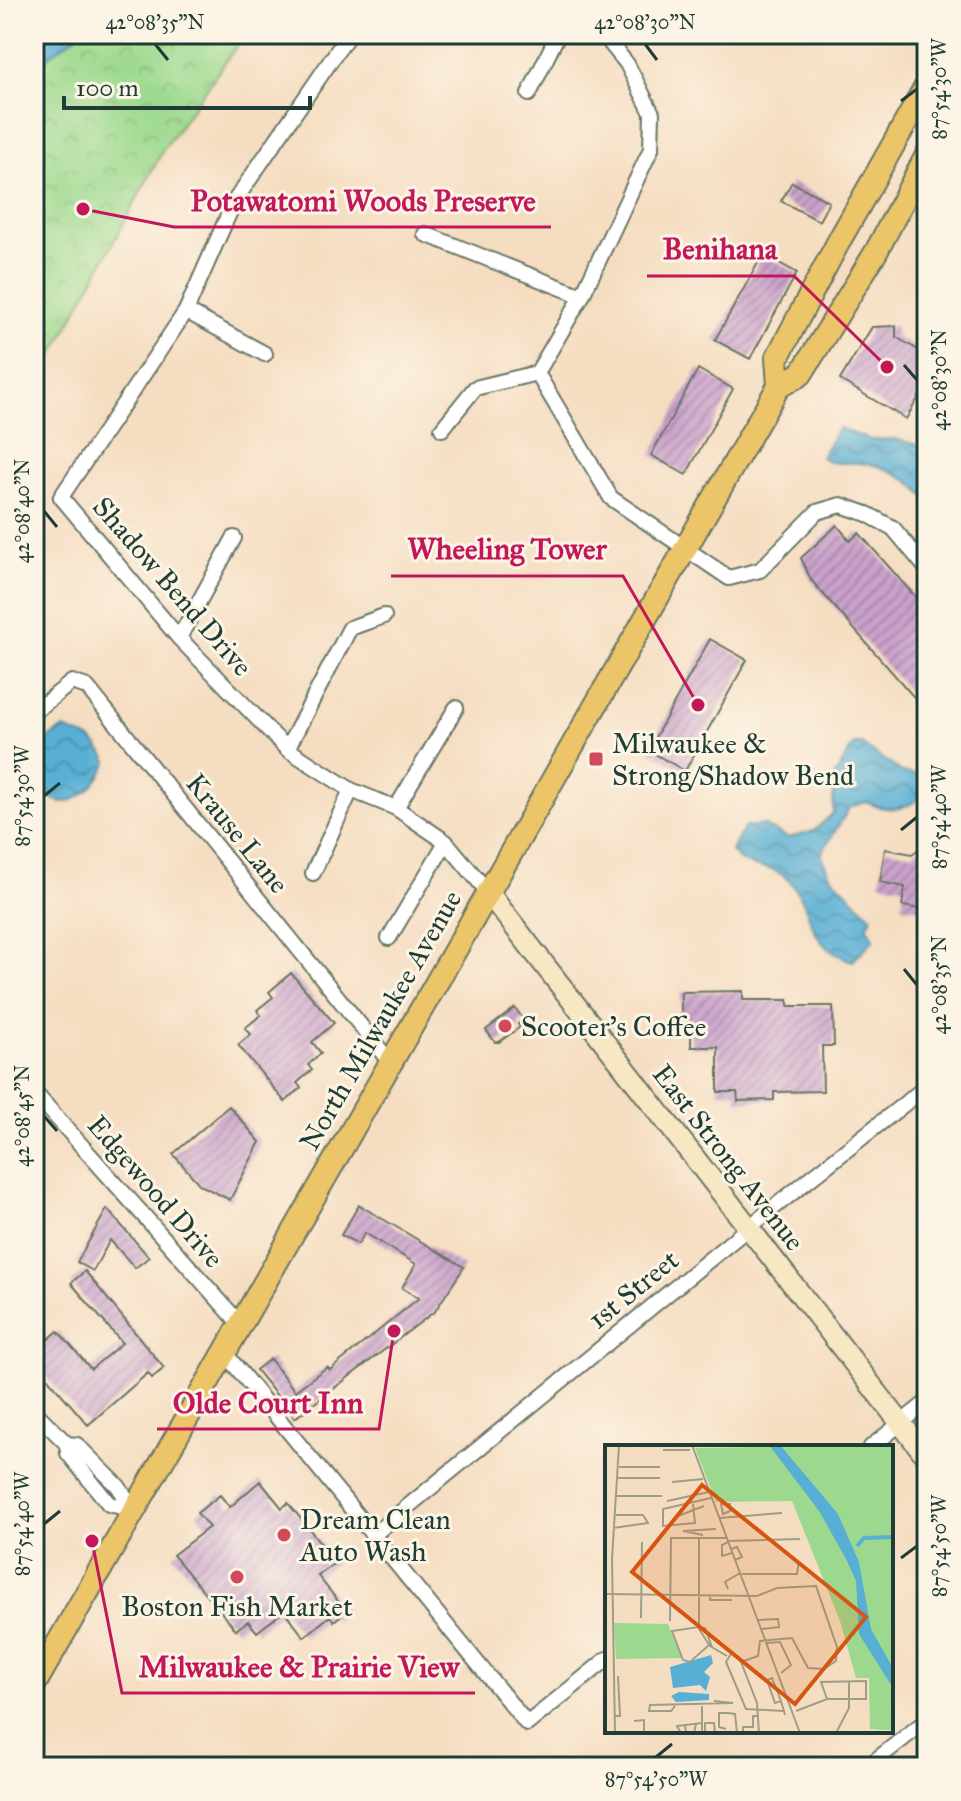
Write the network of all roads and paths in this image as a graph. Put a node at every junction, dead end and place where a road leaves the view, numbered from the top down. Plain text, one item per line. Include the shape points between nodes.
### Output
1 (349, 34) edge
2 (558, 34) edge
3 (603, 34) edge
4 (927, 85) edge
5 (529, 94) dead end
6 (927, 155) edge
7 (425, 234) dead end
8 (582, 296) junction
9 (186, 311) junction
10 (265, 354) dead end
11 (537, 373) junction
12 (779, 386) junction
13 (442, 429) dead end
14 (234, 538) dead end
15 (686, 546) junction
16 (927, 569) edge
17 (384, 616) dead end
18 (179, 638) junction
19 (456, 708) dead end
20 (34, 712) edge
21 (287, 749) junction
22 (351, 790) junction
23 (396, 808) junction
24 (446, 842) junction
25 (313, 873) dead end
26 (487, 891) junction
27 (389, 938) dead end
28 (390, 1062) junction
29 (927, 1086) edge
30 (34, 1092) edge
31 (748, 1228) junction
32 (240, 1324) junction
33 (224, 1352) junction
34 (927, 1402) edge
35 (34, 1411) edge
36 (900, 1423) junction
37 (873, 1445) edge
38 (927, 1457) edge
39 (134, 1510) junction
40 (373, 1535) junction
41 (605, 1661) edge
42 (34, 1685) edge
43 (927, 1720) edge
44 (867, 1767) edge

1 - 9 street, Shadow Bend Drive via 234,202
2 - 5 street
3 - 8 street via 627,64 652,113 651,149
4 - 12 main road, North Milwaukee Avenue via 777,358
6 - 12 main road, North Milwaukee Avenue via 801,374
7 - 8 street
8 - 11 street
9 - 10 street
9 - 18 street, Shadow Bend Drive via 61,497
11 - 13 street via 475,388
11 - 15 street via 611,498
12 - 15 main road, North Milwaukee Avenue
14 - 18 street
15 - 16 street via 729,578 741,577 760,570 817,512 841,505 893,528
15 - 26 main road, North Milwaukee Avenue
17 - 21 street via 350,628
18 - 21 street, Shadow Bend Drive
19 - 23 street
20 - 28 street, Krause Lane via 72,682 87,687
21 - 22 street, Shadow Bend Drive
22 - 23 street, Shadow Bend Drive
22 - 25 street
23 - 24 street, Shadow Bend Drive
24 - 26 street, Shadow Bend Drive
24 - 27 street
26 - 28 main road, North Milwaukee Avenue
26 - 31 street, East Strong Avenue
28 - 32 main road, North Milwaukee Avenue
29 - 31 street, 1st Street
30 - 32 street, Edgewood Drive
31 - 36 street, East Strong Avenue
31 - 40 street, 1st Street
32 - 33 main road, North Milwaukee Avenue
33 - 39 main road, North Milwaukee Avenue
33 - 40 street
34 - 36 street
35 - 39 street via 67,1444 77,1445
36 - 37 street
36 - 38 street, East Strong Avenue
39 - 42 main road, North Milwaukee Avenue
40 - 41 street via 527,1724
43 - 44 street

